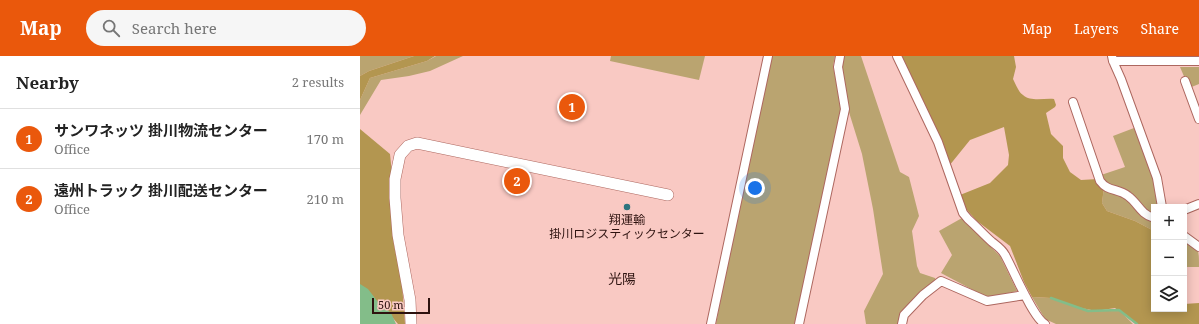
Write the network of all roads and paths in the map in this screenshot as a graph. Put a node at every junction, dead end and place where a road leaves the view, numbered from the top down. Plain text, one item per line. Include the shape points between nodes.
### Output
1 (768, 56) edge
2 (840, 56) edge
3 (897, 56) edge
4 (1112, 59) edge
5 (1199, 61) edge
6 (1186, 81) dead end
7 (1073, 102) dead end
8 (1199, 119) edge
9 (668, 195) dead end
10 (1161, 204) edge
11 (1199, 204) edge
12 (1187, 209) edge
13 (1151, 217) edge
14 (1187, 238) edge
15 (1199, 247) edge
16 (1025, 295) junction
17 (411, 324) edge
18 (711, 324) edge
19 (799, 324) edge
20 (902, 324) edge
21 (1045, 324) edge

1 - 18 street
2 - 19 street via 838,67 845,109
3 - 16 street via 938,142 963,213 1000,248
4 - 5 street
4 - 10 street via 1157,178
6 - 8 street
7 - 13 street via 1104,187 1127,195
9 - 17 street via 417,143 408,146 400,155 395,179 395,198 398,235 410,300
11 - 12 street
14 - 15 street
16 - 20 street via 987,301 942,281 908,310
16 - 21 street via 1038,318

